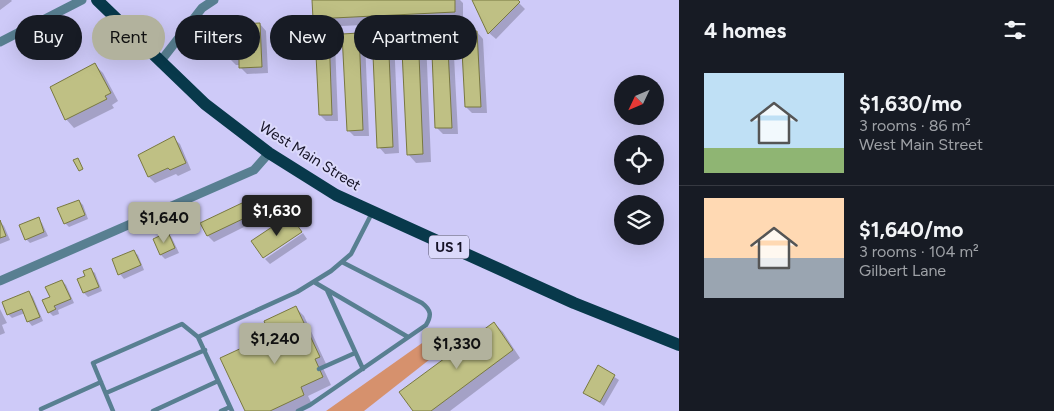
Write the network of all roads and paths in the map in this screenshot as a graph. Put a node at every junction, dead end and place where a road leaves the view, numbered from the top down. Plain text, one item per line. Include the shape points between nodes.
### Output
1 (82, 0) edge
2 (96, 0) edge
3 (214, 0) edge
4 (0, 42) edge
5 (160, 62) junction
6 (269, 153) junction
7 (372, 212) junction
8 (342, 262) junction
9 (0, 281) edge
10 (314, 282) junction
11 (327, 289) junction
12 (198, 337) junction
13 (408, 337) junction
14 (679, 346) edge
15 (205, 350) junction
16 (355, 353) junction
17 (320, 368) dead end
18 (363, 369) junction
19 (218, 381) junction
20 (101, 382) junction
21 (106, 394) junction
22 (41, 409) dead end
23 (231, 409) edge
24 (114, 411) edge
25 (154, 411) edge
26 (221, 411) edge
27 (298, 411) edge

1 - 4 street
2 - 5 main road, West Main Street / US 1
3 - 5 street via 202,8
5 - 6 main road, West Main Street / US 1 via 205,104
6 - 7 main road, West Main Street / US 1 via 336,195
6 - 9 street via 254,170
7 - 8 lane via 351,254
7 - 14 main road, West Main Street / US 1 via 574,303
8 - 10 lane
8 - 13 lane via 428,307 430,319 426,325
10 - 11 lane
10 - 12 lane
11 - 13 lane
11 - 16 lane
12 - 15 lane
12 - 20 lane via 182,324 93,363
13 - 18 lane
15 - 19 lane
15 - 21 lane
16 - 17 lane
16 - 18 lane
18 - 27 lane
19 - 23 lane
19 - 25 lane
20 - 21 lane
20 - 22 lane
21 - 24 lane
23 - 26 lane

